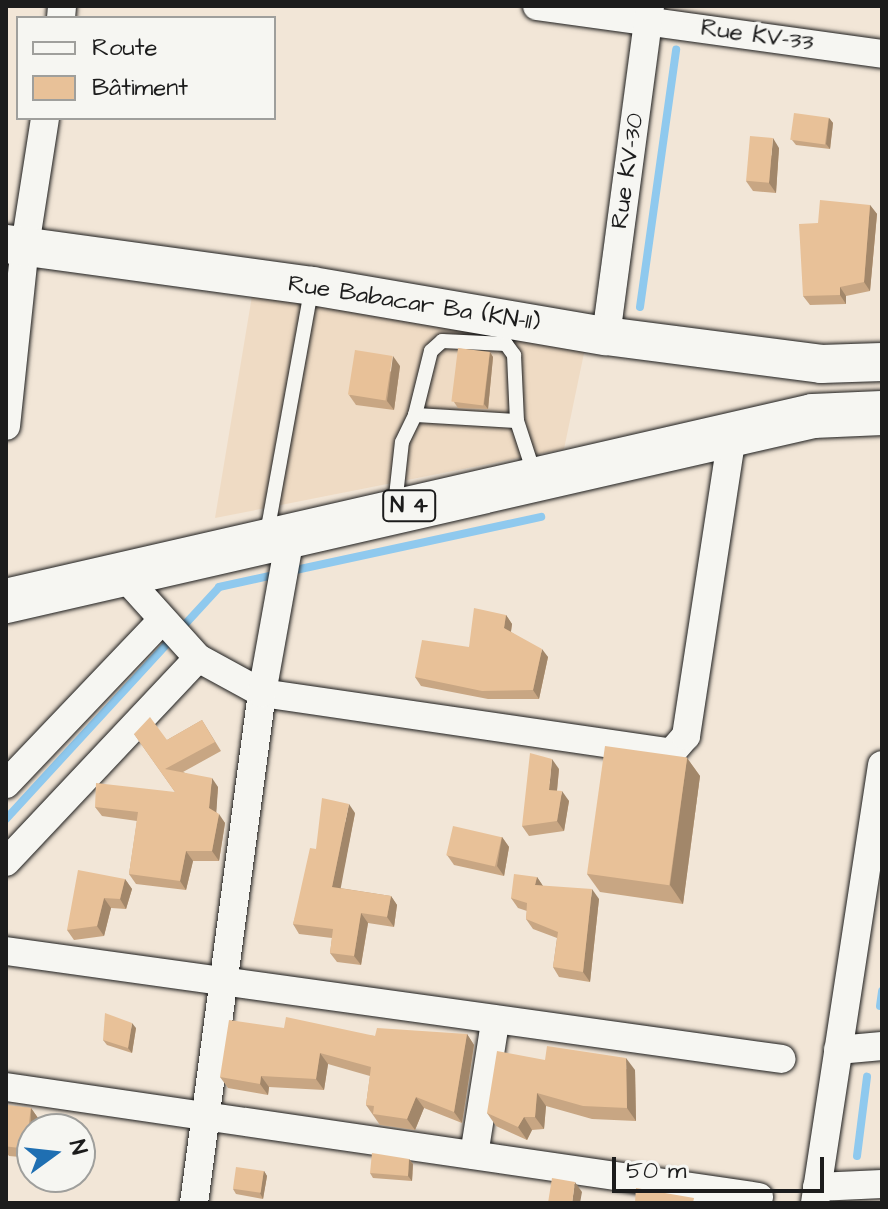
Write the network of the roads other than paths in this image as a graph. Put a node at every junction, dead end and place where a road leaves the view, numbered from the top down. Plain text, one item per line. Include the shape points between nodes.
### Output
1 (537, 6) edge
2 (649, 14) edge
3 (882, 54) edge
4 (45, 120) edge
5 (15, 245) edge
6 (312, 286) junction
7 (606, 336) junction
8 (878, 386) edge
9 (415, 415) junction
10 (517, 421) junction
11 (6, 426) edge
12 (732, 436) junction
13 (536, 479) junction
14 (395, 509) junction
15 (281, 541) junction
16 (123, 575) junction
17 (6, 601) edge
18 (180, 639) junction
19 (262, 693) junction
20 (882, 765) edge
21 (6, 784) edge
22 (6, 862) edge
23 (6, 951) edge
24 (224, 983) junction
25 (495, 1023) junction
26 (882, 1046) edge
27 (838, 1050) junction
28 (782, 1059) dead end
29 (6, 1087) edge
30 (206, 1116) junction
31 (474, 1155) junction
32 (882, 1184) edge
33 (816, 1195) edge
34 (759, 1197) dead end
35 (194, 1203) edge

1 - 2 street, Rue KV-33
2 - 3 street, Rue KV-33
2 - 7 street, Rue KV-30
4 - 5 street
5 - 6 street, Rue Babacar Ba (KN-11)
5 - 11 street
6 - 7 street, Rue Babacar Ba (KN-11)
6 - 15 lane
7 - 8 street, Rue Babacar Ba (KN-11) via 821,364
8 - 12 main road, N 4 via 813,416
9 - 10 lane
9 - 10 lane via 431,351 442,341 506,344 514,355
9 - 14 lane via 402,442
10 - 13 lane
12 - 13 main road, N 4
12 - 19 street via 686,736 671,753
13 - 14 main road, N 4
14 - 15 main road, N 4
15 - 16 main road, N 4
15 - 19 street via 285,586
16 - 17 main road, N 4
16 - 18 street
18 - 19 street
18 - 21 street
18 - 22 street
19 - 24 street
20 - 27 street
23 - 24 street
24 - 25 street
24 - 30 street
25 - 28 street
25 - 31 street
26 - 27 street
27 - 33 street
29 - 30 street
30 - 31 street
30 - 35 street
31 - 34 street
32 - 33 street

